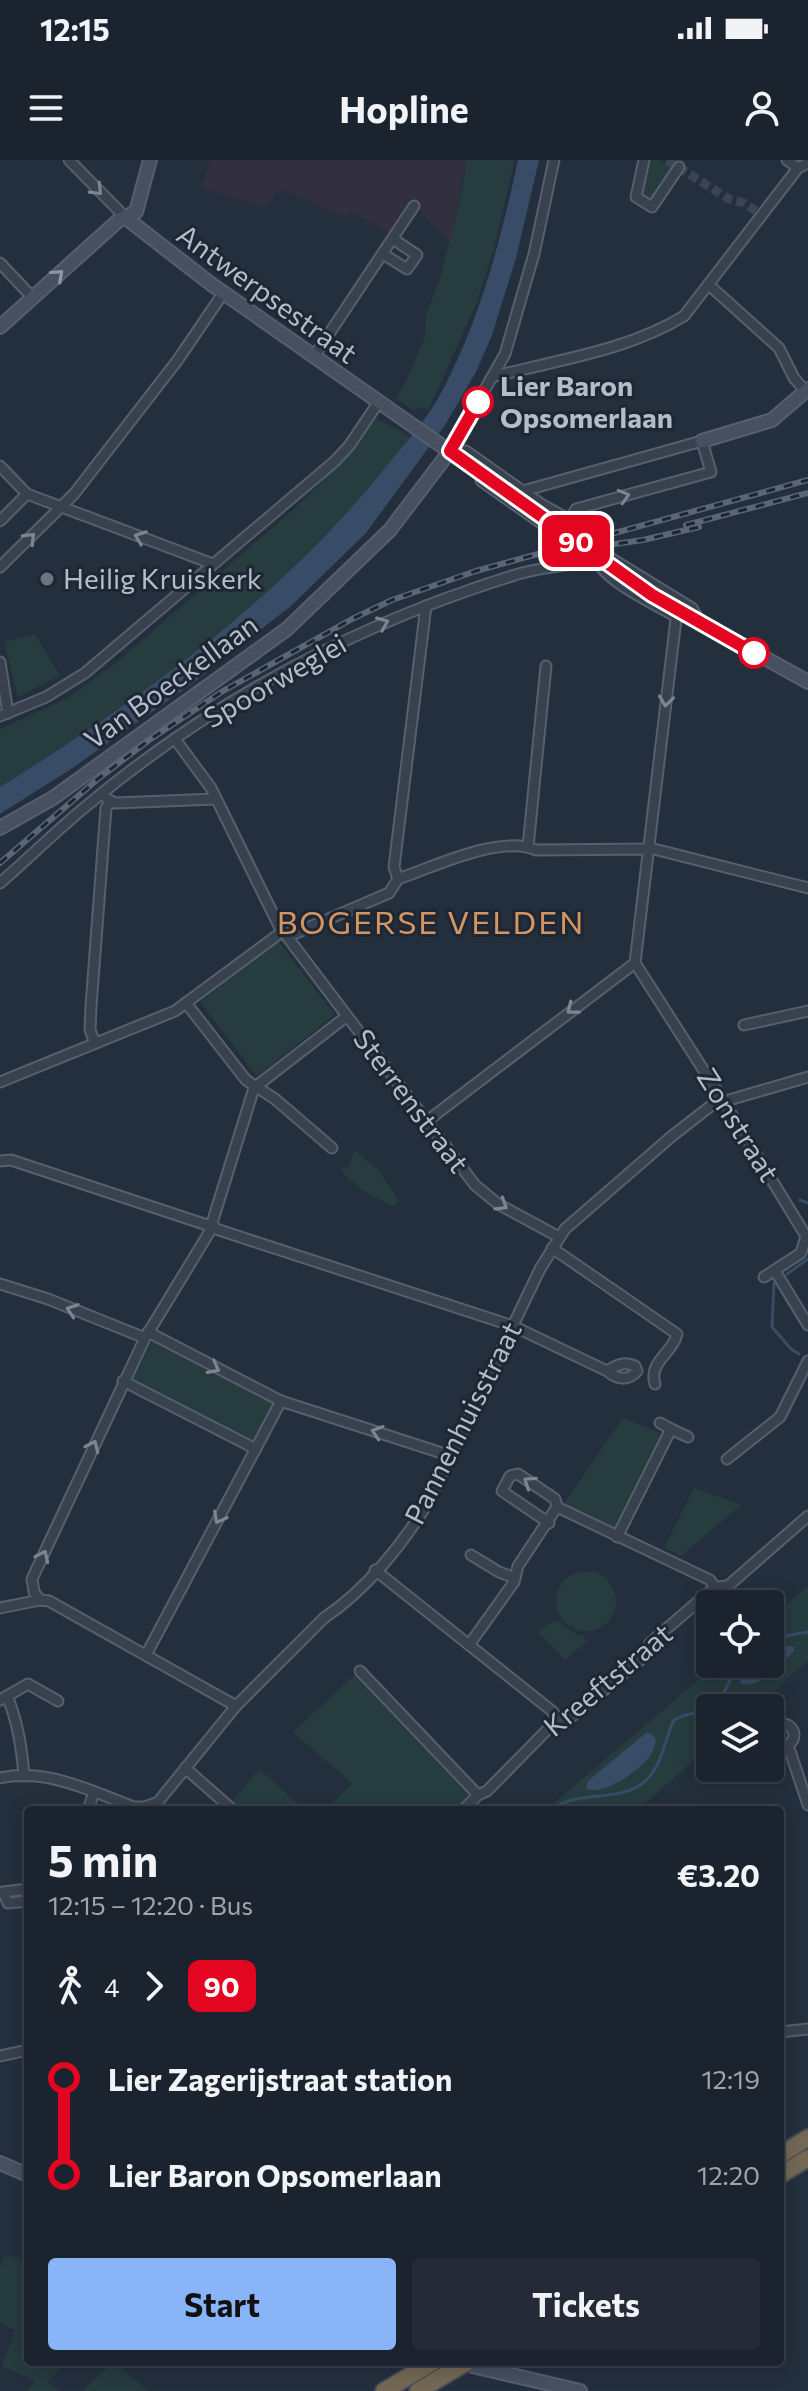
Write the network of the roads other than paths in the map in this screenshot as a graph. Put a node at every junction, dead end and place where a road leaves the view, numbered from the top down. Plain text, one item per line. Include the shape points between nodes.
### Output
1 (69, 160) edge
2 (150, 160) edge
3 (554, 160) edge
4 (644, 160) edge
5 (787, 160) edge
6 (808, 163) edge
7 (679, 167) dead end
8 (798, 168) junction
9 (414, 206) dead end
10 (126, 218) junction
11 (393, 239) junction
12 (383, 254) junction
13 (0, 263) edge
14 (709, 285) junction
15 (224, 292) junction
16 (33, 298) junction
17 (0, 327) edge
18 (315, 355) junction
19 (492, 377) junction
20 (805, 388) edge
21 (378, 403) junction
22 (702, 441) junction
23 (447, 448) junction
24 (0, 466) edge
25 (523, 491) junction
26 (27, 494) junction
27 (60, 508) junction
28 (570, 520) junction
29 (0, 521) edge
30 (556, 526) tunnel mouth
31 (600, 562) junction
32 (213, 564) junction
33 (0, 567) edge
34 (426, 606) junction
35 (0, 662) edge
36 (546, 666) dead end
37 (808, 682) edge
38 (4, 714) edge
39 (175, 739) junction
40 (102, 793) junction
41 (216, 799) junction
42 (111, 801) junction
43 (0, 828) edge
44 (528, 847) junction
45 (648, 849) junction
46 (398, 879) junction
47 (0, 883) edge
48 (808, 888) edge
49 (286, 933) junction
50 (635, 963) junction
51 (186, 1003) junction
52 (808, 1011) edge
53 (347, 1016) junction
54 (744, 1025) dead end
55 (95, 1043) junction
56 (808, 1077) edge
57 (0, 1082) edge
58 (254, 1088) junction
59 (724, 1102) junction
60 (427, 1121) junction
61 (332, 1148) dead end
62 (0, 1161) edge
63 (211, 1227) junction
64 (559, 1237) junction
65 (552, 1248) junction
66 (775, 1271) junction
67 (764, 1277) dead end
68 (0, 1284) edge
69 (808, 1325) edge
70 (513, 1326) junction
71 (146, 1335) junction
72 (808, 1361) edge
73 (607, 1371) dead end
74 (123, 1381) junction
75 (655, 1384) dead end
76 (281, 1401) junction
77 (660, 1423) dead end
78 (671, 1429) junction
79 (688, 1437) dead end
80 (256, 1449) junction
81 (451, 1456) junction
82 (727, 1459) dead end
83 (557, 1507) junction
84 (808, 1516) edge
85 (549, 1523) junction
86 (617, 1537) junction
87 (471, 1555) dead end
88 (375, 1570) junction
89 (515, 1578) junction
90 (715, 1587) junction
91 (40, 1600) junction
92 (0, 1608) edge
93 (469, 1645) junction
94 (146, 1655) junction
95 (360, 1671) dead end
96 (4, 1698) edge
97 (58, 1701) dead end
98 (236, 1706) junction
99 (560, 1722) junction
100 (788, 1745) dead end
101 (185, 1768) junction
102 (24, 1776) junction
103 (0, 1778) edge
104 (94, 1792) junction
105 (478, 1795) junction
106 (808, 1805) edge
107 (89, 1806) edge
108 (131, 1806) edge
109 (147, 1806) edge
110 (228, 1806) edge
111 (467, 1806) edge
112 (24, 1889) edge
113 (24, 1901) edge
114 (808, 2029) edge
115 (784, 2032) edge
116 (24, 2051) edge
117 (0, 2056) edge
118 (808, 2138) edge
119 (784, 2153) edge
120 (808, 2158) edge
121 (0, 2163) edge
122 (24, 2173) edge
123 (784, 2173) edge
124 (458, 2366) edge
125 (474, 2366) edge
126 (507, 2366) edge
127 (415, 2368) edge
128 (510, 2376) junction
129 (384, 2391) edge
130 (418, 2391) edge
131 (580, 2391) edge

1 -> 10 street, Antwerpsestraat
2 - 10 street via 136,212
3 - 19 street via 525,289 505,354
4 - 7 street via 636,197 652,207
5 - 8 street
6 - 8 street
8 - 14 street
9 - 11 street
10 - 15 street, Antwerpsestraat
16 -> 10 street
11 - 12 street
11 - 12 street via 417,255 407,269
12 - 18 street
13 - 16 street
14 - 19 street via 684,316 652,334
14 - 20 street via 779,348
15 - 18 street, Antwerpsestraat
15 - 27 street via 177,361
16 - 17 street
18 - 21 street, Antwerpsestraat
19 - 23 street
20 - 22 street via 772,420
21 - 23 street, Antwerpsestraat
21 - 32 street via 334,462
22 - 25 street
28 -> 22 street via 576,509 711,472
23 - 25 street via 466,451
23 - 28 street via 458,464 553,533 569,532
23 - 30 street, Antwerpsestraat
23 - 43 street, Van Boeckellaan via 390,530 287,629 53,798
24 - 26 street
25 - 28 street
26 - 27 street
26 - 29 street
32 -> 27 street
33 -> 27 street
31 - 34 street, Spoorweglei via 517,574
31 - 37 street
31 -> 45 street via 601,569 628,589 675,616
32 - 38 street via 85,673
39 -> 34 street, Spoorweglei via 287,668
34 - 46 street via 394,867
35 - 38 street
36 - 44 street
39 - 40 street, Spoorweglei
39 - 41 street, Sterrenstraat
40 - 42 street
40 - 47 street, Spoorweglei
41 - 42 street
41 - 49 street, Sterrenstraat
42 - 55 street via 106,808 93,965 90,1030
44 - 45 street
44 - 46 street via 475,853
45 - 48 street
45 - 50 street
46 - 49 street via 389,893
49 - 51 street
49 - 53 street, Sterrenstraat
50 - 59 street, Zonstraat
50 -> 60 street
51 - 55 street
51 - 58 street
52 - 54 street
53 - 58 street
53 - 60 street, Sterrenstraat
55 - 57 street
56 - 59 street, Pannenhuisstraat
58 - 61 street via 275,1099
58 - 63 street
59 - 64 street, Pannenhuisstraat via 712,1105 672,1136
59 - 66 street, Zonstraat via 806,1236 801,1253
60 -> 64 street, Sterrenstraat via 475,1185 498,1204
62 - 63 street via 11,1160
63 - 70 street
63 - 71 street
64 - 65 street, Pannenhuisstraat
65 - 70 street, Pannenhuisstraat
65 - 75 street via 677,1334 653,1371
66 - 67 street, Zonstraat
66 - 69 street
71 -> 68 street
70 - 73 street
70 - 81 street, Pannenhuisstraat
71 - 74 street
71 -> 76 street
72 - 82 street via 780,1417
74 - 80 street
91 -> 74 street via 32,1579
76 - 80 street
81 -> 76 street
77 - 78 street
78 - 79 street
78 - 86 street
80 -> 94 street
81 - 88 street, Pannenhuisstraat via 420,1517
83 - 85 street
83 -> 85 street via 555,1499 518,1474 510,1476 502,1491
83 - 86 street
84 - 90 street, Kreeftstraat via 728,1586
85 - 89 street
86 - 90 street
87 - 89 street
88 - 93 street
88 - 98 street, Pannenhuisstraat
89 - 93 street
90 - 99 street, Kreeftstraat via 650,1643 646,1655
91 - 92 street
91 - 94 street
93 - 99 street
94 - 98 street
95 - 105 street
96 - 97 street via 28,1684
96 - 102 street via 15,1714
98 - 101 street, Pannenhuisstraat
99 - 105 street, Kreeftstraat
100 - 106 street
101 - 109 street, Pannenhuisstraat via 158,1802
101 - 110 street
102 - 103 street, Pannenhuisstraat
102 - 104 street, Pannenhuisstraat via 59,1779
104 - 107 street
104 - 108 street, Pannenhuisstraat
105 - 111 street, Kreeftstraat
112 - 113 street via 3,1892 8,1903
114 - 115 street
116 - 117 street
118 - 119 highway
120 - 123 highway
121 - 122 street
124 - 130 highway
125 - 128 street
126 - 128 street
127 - 129 highway
128 - 131 street

